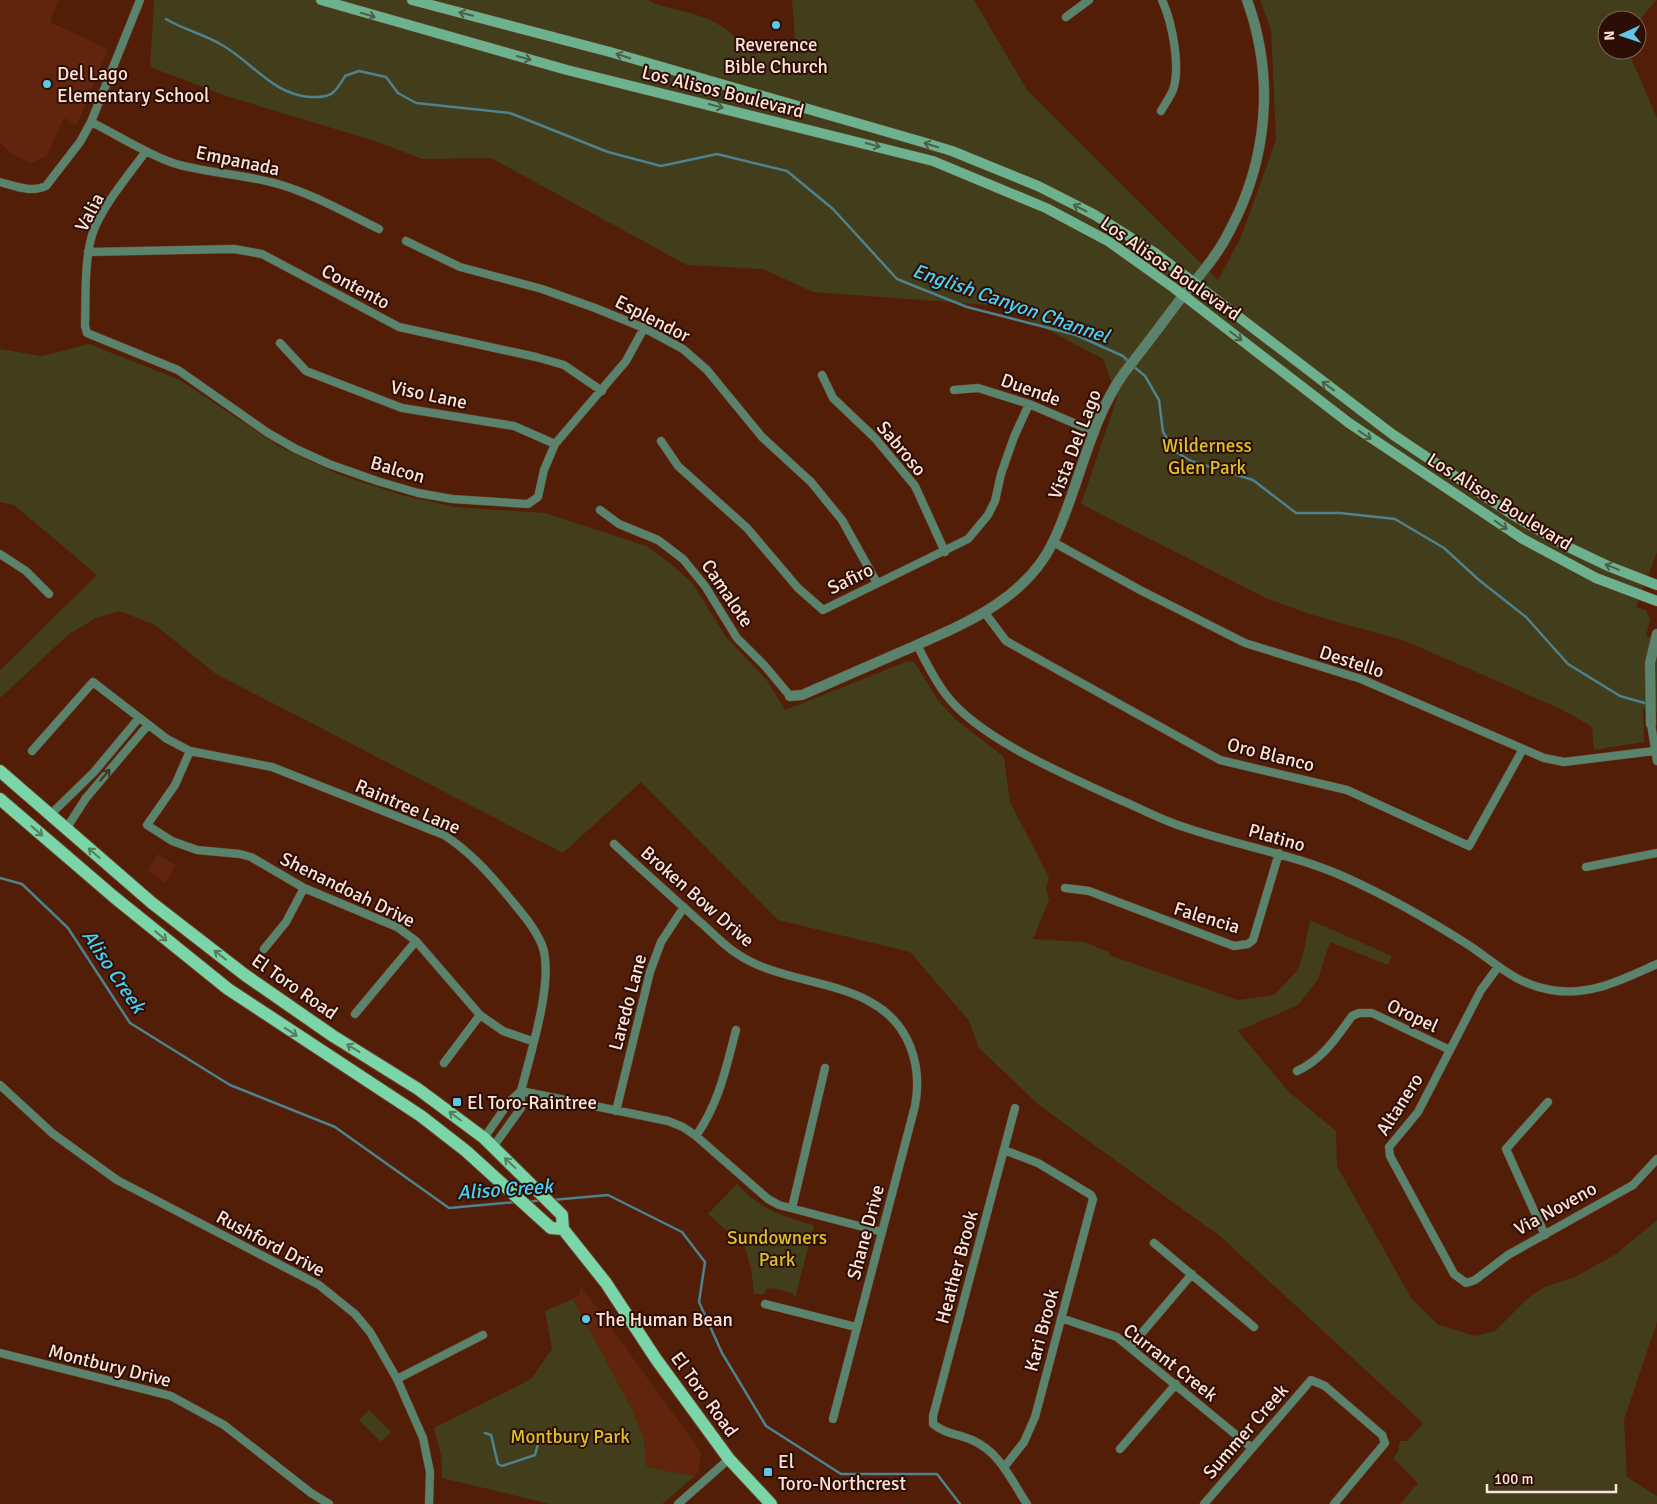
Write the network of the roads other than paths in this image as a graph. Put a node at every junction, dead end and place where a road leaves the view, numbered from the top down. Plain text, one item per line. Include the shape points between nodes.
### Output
1 (140, 0) edge
2 (321, 0) edge
3 (412, 0) edge
4 (1089, 0) edge
5 (1162, 0) edge
6 (1247, 0) edge
7 (1066, 17) dead end
8 (1161, 111) dead end
9 (91, 122) junction
10 (146, 151) junction
11 (0, 182) edge
12 (379, 229) dead end
13 (406, 241) dead end
14 (88, 252) junction
15 (1193, 284) junction
16 (1184, 296) junction
17 (85, 326) joint
18 (644, 328) junction
19 (280, 343) dead end
20 (822, 375) dead end
21 (954, 390) dead end
22 (602, 391) junction
23 (1029, 404) junction
24 (1095, 432) junction
25 (661, 442) dead end
26 (555, 444) junction
27 (600, 510) dead end
28 (1054, 542) junction
29 (945, 552) junction
30 (0, 554) edge
31 (877, 583) junction
32 (1657, 585) edge
33 (49, 594) dead end
34 (1657, 601) edge
35 (985, 613) junction
36 (1657, 634) edge
37 (917, 645) junction
38 (790, 696) joint
39 (139, 718) junction
40 (148, 724) junction
41 (1651, 724) joint
42 (117, 745) junction
43 (1523, 749) junction
44 (32, 751) dead end
45 (190, 751) junction
46 (1654, 751) junction
47 (125, 752) junction
48 (1657, 761) edge
49 (0, 771) edge
50 (84, 783) junction
51 (92, 791) junction
52 (0, 799) edge
53 (50, 815) junction
54 (66, 828) junction
55 (614, 844) dead end
56 (1279, 853) junction
57 (1657, 853) edge
58 (1586, 867) dead end
59 (304, 888) junction
60 (1065, 888) dead end
61 (684, 908) junction
62 (416, 941) junction
63 (264, 949) dead end
64 (1657, 964) edge
65 (1498, 967) junction
66 (355, 1014) dead end
67 (480, 1015) junction
68 (736, 1030) dead end
69 (532, 1041) junction
70 (1450, 1050) junction
71 (912, 1052) joint
72 (444, 1063) dead end
73 (825, 1068) dead end
74 (1297, 1071) dead end
75 (0, 1085) edge
76 (522, 1091) junction
77 (1548, 1102) dead end
78 (1015, 1108) dead end
79 (616, 1111) junction
80 (503, 1112) junction
81 (514, 1120) junction
82 (696, 1136) junction
83 (489, 1143) junction
84 (1004, 1150) junction
85 (1657, 1159) edge
86 (792, 1208) junction
87 (563, 1229) junction
88 (882, 1232) junction
89 (1545, 1235) junction
90 (1154, 1243) dead end
91 (1192, 1274) junction
92 (1466, 1283) joint
93 (765, 1304) dead end
94 (1061, 1318) junction
95 (856, 1327) junction
96 (1254, 1327) dead end
97 (483, 1335) dead end
98 (1130, 1347) junction
99 (0, 1353) edge
100 (397, 1379) junction
101 (1176, 1384) junction
102 (833, 1420) dead end
103 (1252, 1448) junction
104 (1120, 1449) dead end
105 (729, 1459) junction
106 (1004, 1466) junction
107 (329, 1504) edge
108 (429, 1504) edge
109 (678, 1504) edge
110 (771, 1504) edge
111 (1027, 1504) edge
112 (1204, 1504) edge
113 (1334, 1504) edge

1 - 9 street
2 -> 16 main road, Los Alisos Boulevard via 567,70 933,161 1046,208 1108,241
15 -> 3 main road, Los Alisos Boulevard via 1155,253 1095,215 1038,186 952,152 610,52
4 - 7 street
5 - 8 street via 1174,44 1176,74 1173,89
6 - 15 street, Vista Del Lago via 1264,70 1264,119 1257,162 1232,227
9 - 10 street, Empanada
9 - 11 street via 80,142 46,186 33,190
10 - 12 street, Empanada via 175,164 279,184
10 - 14 street, Valia via 103,213
13 - 18 street, Esplendor via 460,267 572,299
14 - 17 street, Valia
14 - 22 street, Contento via 234,249 262,254 399,327 564,365
15 - 16 street, Vista Del Lago
32 -> 15 main road, Los Alisos Boulevard via 1566,546 1513,515 1392,434
16 - 24 street, Vista Del Lago via 1110,393
16 -> 34 main road, Los Alisos Boulevard via 1349,423 1523,539 1596,578
17 - 26 street, Balcon via 87,333 178,370 296,449 377,481 418,493 452,499 528,504 538,497 544,470
18 - 22 street, Balcon via 626,361
18 - 31 street, Esplendor via 682,349 707,370 762,438 811,482 842,520
19 - 26 street, Viso Lane via 306,371 402,408 514,426
20 - 29 street, Sabroso via 833,398 875,438 915,486
21 - 23 street, Duende via 978,388
22 - 26 street, Balcon
23 - 24 street, Duende
23 - 29 street, Safiro via 1014,437 988,515 968,538
24 - 28 street, Vista Del Lago
25 - 31 street, Safiro via 678,466 748,528 798,588 823,610
27 - 38 street, Camalote via 624,526 658,540 683,559 705,586 737,638
28 - 35 street, Vista Del Lago via 1024,582
28 - 43 street, Destello via 1245,643 1361,679
29 - 31 street, Safiro
30 - 33 street via 26,571
35 - 37 street, Vista Del Lago
35 - 43 street, Oro Blanco via 1006,641 1220,760 1347,790 1469,846
36 - 41 street via 1650,664
37 - 38 street, Vista Del Lago via 802,695
37 - 56 street, Platino via 947,697 998,740 1185,828
39 - 40 street, Raintree Lane
39 - 42 street
39 - 44 street, Raintree Lane via 92,682
40 - 45 street, Raintree Lane
40 - 47 street
41 - 46 street
42 - 47 street
42 - 50 street
43 - 46 street, Destello via 1564,762
45 - 59 street, Shenandoah Drive via 175,785 148,825 172,841 197,850 251,857
45 - 69 street, Raintree Lane via 272,767 444,835 465,849 526,919 542,948 546,985
46 - 48 street
51 -> 47 street
49 - 53 main road, El Toro Road
50 - 51 street
50 - 53 street
51 - 54 street
52 -> 87 main road, El Toro Road via 228,989 421,1116 466,1151 551,1228
53 - 54 main road, El Toro Road
83 -> 54 main road, El Toro Road via 418,1089 333,1036 245,975 152,903
55 - 61 street, Broken Bow Drive
56 - 60 street, Falencia via 1253,940 1241,946 1089,891
56 - 65 street, Platino via 1348,879 1471,946
57 - 58 street
59 - 62 street, Shenandoah Drive via 372,915
59 - 63 street via 286,922
61 - 71 street, Broken Bow Drive via 735,953 754,964 774,973 860,996 877,1006 903,1032
61 - 79 street, Laredo Lane via 661,942 650,972
62 - 66 street
62 - 67 street, Shenandoah Drive
64 - 65 street, Platino via 1607,986 1572,991 1531,985
65 - 70 street, Altanero via 1481,990
67 - 69 street, Shenandoah Drive via 503,1032
67 - 72 street
68 - 82 street via 719,1094 710,1116
69 - 76 street, Raintree Lane
70 - 74 street, Oropel via 1372,1014 1359,1013 1352,1016 1323,1055
70 - 92 street, Altanero via 1418,1112 1389,1147 1390,1156 1454,1274
71 - 88 street, Shane Drive via 918,1093
73 - 86 street
75 - 100 street, Rushford Drive via 52,1133 118,1180 318,1285 355,1314 370,1332
76 - 79 street
76 - 80 street
76 - 81 street, Raintree Lane via 522,1108
77 - 89 street via 1506,1149
78 - 84 street, Heather Brook
79 - 82 street via 668,1121
80 - 81 street
80 - 83 street
81 - 83 street, Raintree Lane
82 - 86 street via 768,1198
87 -> 83 main road, El Toro Road via 562,1215
84 - 94 street, Kari Brook via 1038,1163 1091,1195 1092,1204
84 - 106 street, Heather Brook via 933,1416 933,1424 941,1431 986,1447
85 - 89 street, Via Noveno via 1633,1185
86 - 88 street
87 - 105 main road, El Toro Road via 606,1283 656,1359
88 - 95 street, Shane Drive
89 - 92 street, Via Noveno
90 - 91 street
91 - 96 street
91 - 98 street
93 - 95 street
94 - 98 street, Currant Creek via 1103,1332
94 - 106 street, Kari Brook via 1031,1429
95 - 102 street, Shane Drive
97 - 100 street
98 - 101 street, Currant Creek
99 - 107 street, Montbury Drive via 171,1396 224,1425
100 - 108 street, Rushford Drive via 428,1456
101 - 103 street, Currant Creek
101 - 104 street
103 - 112 street, Summer Creek
103 - 113 street, Summer Creek via 1312,1380 1325,1386 1382,1435 1385,1444
105 - 109 street
105 - 110 main road, El Toro Road
106 - 111 street

